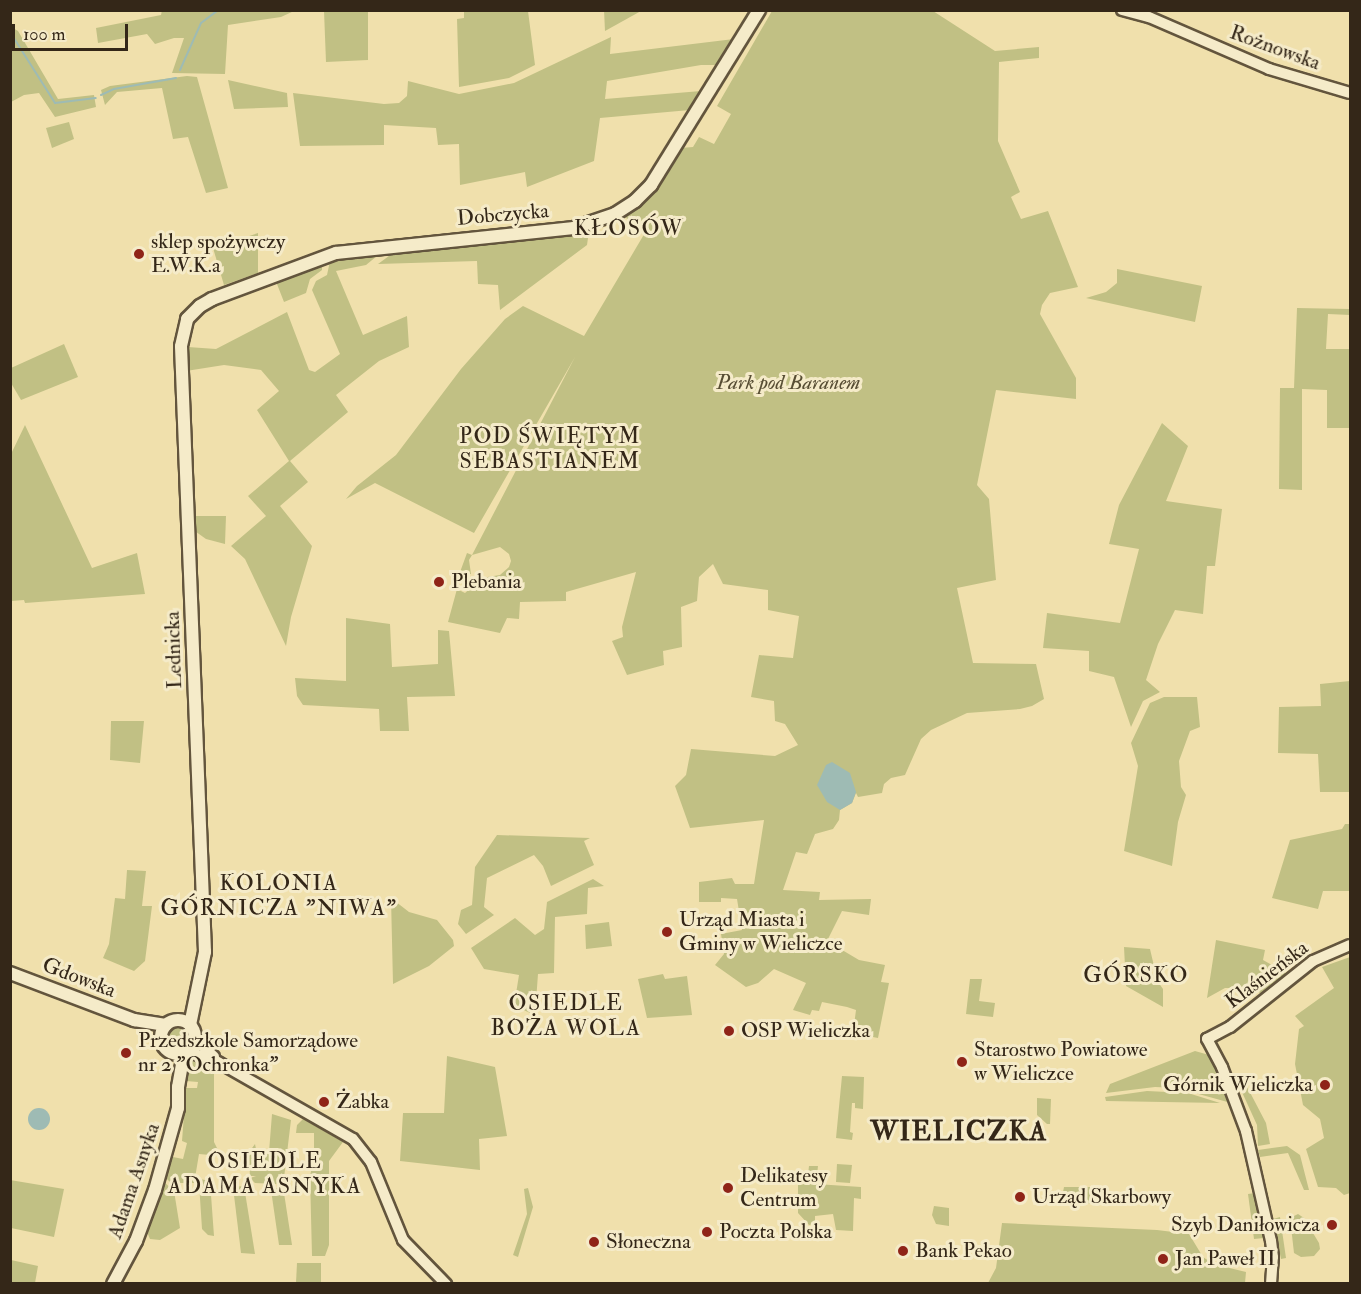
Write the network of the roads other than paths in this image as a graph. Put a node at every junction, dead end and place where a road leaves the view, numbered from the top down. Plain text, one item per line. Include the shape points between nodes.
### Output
1 (759, 10) edge
2 (1122, 10) edge
3 (1350, 93) edge
4 (191, 314) joint
5 (1350, 945) edge
6 (10, 973) edge
7 (197, 986) junction
8 (190, 1025) junction
9 (168, 1027) junction
10 (195, 1039) junction
11 (181, 1052) junction
12 (218, 1062) junction
13 (113, 1284) edge
14 (446, 1284) edge
15 (1271, 1284) edge

1 - 4 main road, Dobczycka via 651,185 615,214 574,228 336,253 212,298
2 - 3 street, Rożnowska via 1149,17 1269,69
4 - 7 main road, Lednicka via 184,325 181,346 205,921 204,962
5 - 15 street, Klaśnieńska via 1303,968 1230,1027 1208,1039 1246,1131 1271,1241
6 - 9 main road, Gdowska via 134,1020
7 - 8 main road, Lednicka
7 - 9 main road, Lednicka
8 - 9 main road
8 - 10 main road
9 - 11 main road via 164,1046
10 - 11 main road
10 - 12 street
11 - 12 street
11 - 13 main road, Adama Asnyka via 173,1128 145,1220
12 - 14 street via 343,1133 363,1149 401,1236

